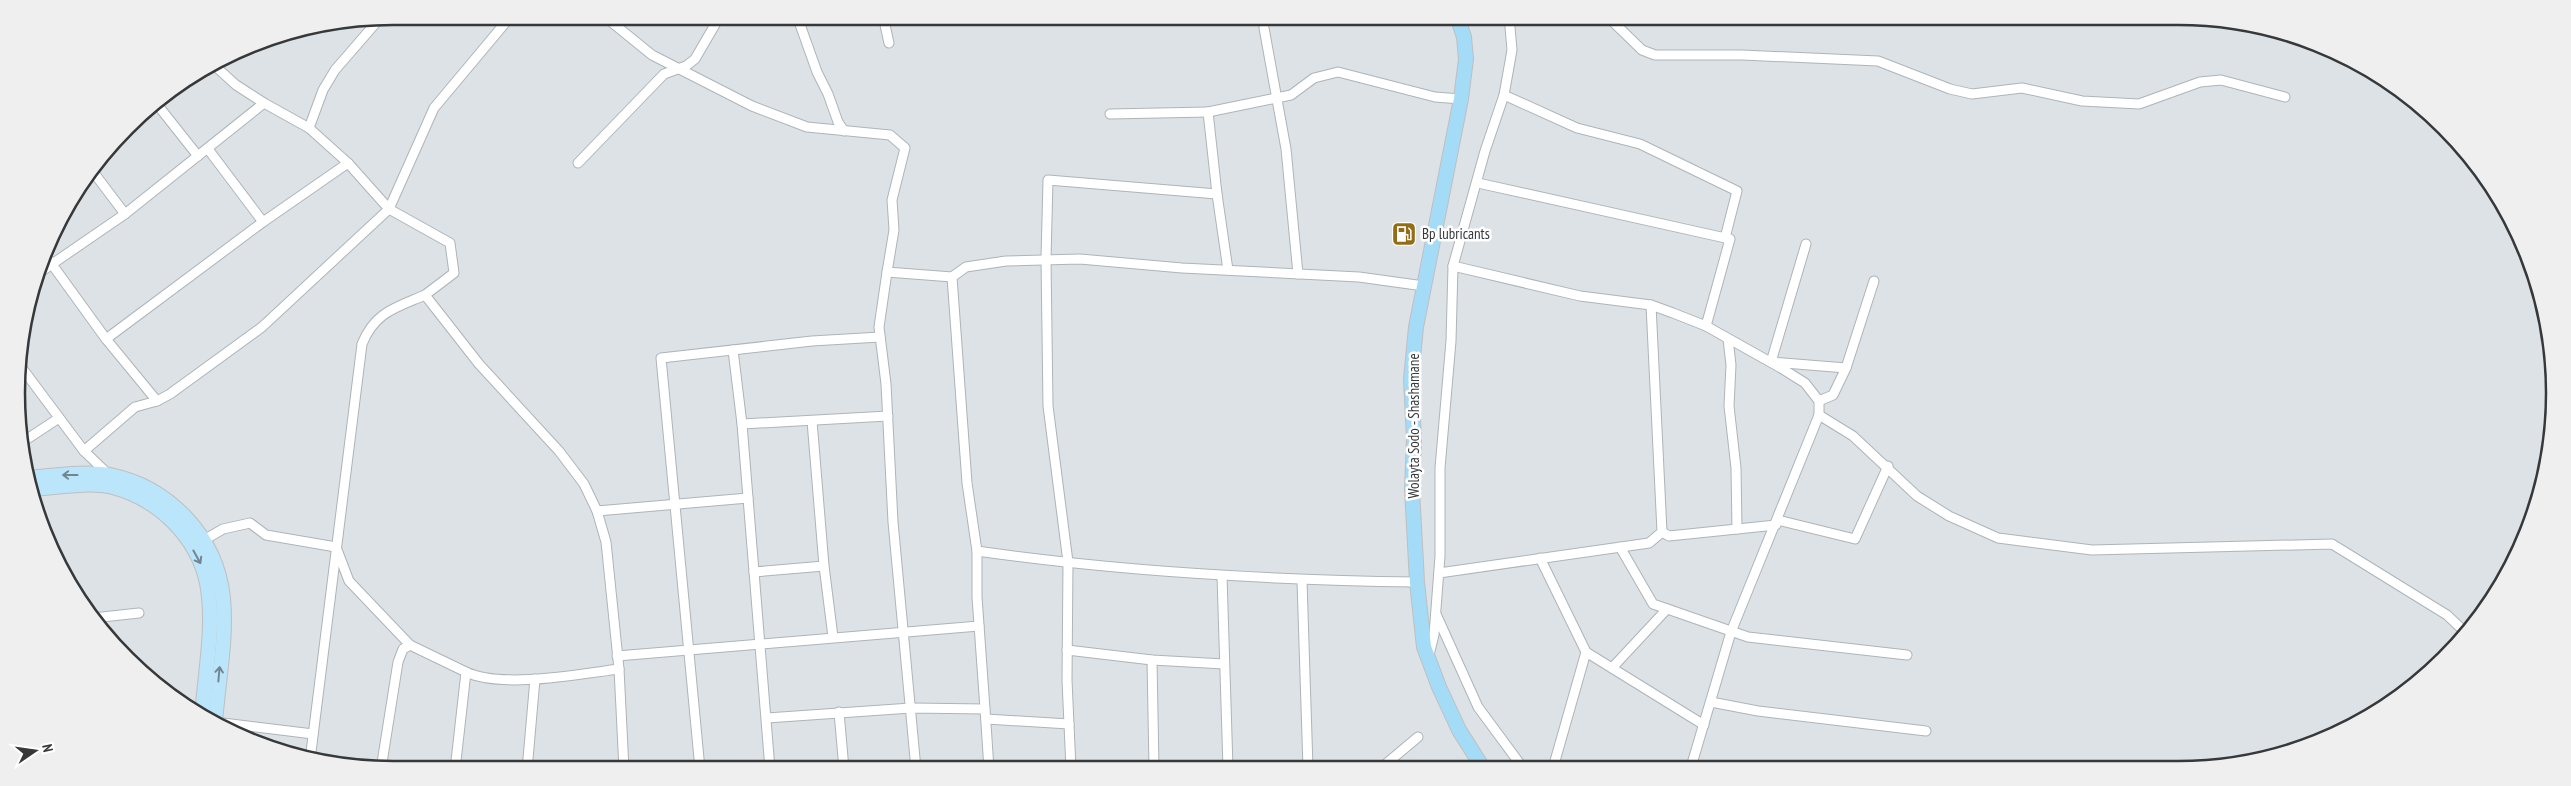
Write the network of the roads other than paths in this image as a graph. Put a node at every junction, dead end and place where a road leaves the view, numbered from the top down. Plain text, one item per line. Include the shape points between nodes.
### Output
1 (503, 25) edge
2 (615, 25) edge
3 (715, 25) edge
4 (800, 25) edge
5 (885, 25) edge
6 (1460, 25) edge
7 (1510, 25) edge
8 (1616, 25) edge
9 (374, 26) edge
10 (1264, 28) dead end
11 (889, 43) dead end
12 (218, 69) edge
13 (676, 69) junction
14 (1504, 95) junction
15 (2285, 97) dead end
16 (1278, 98) junction
17 (1461, 99) junction
18 (264, 103) junction
19 (160, 108) edge
20 (1208, 112) junction
21 (1110, 114) dead end
22 (309, 128) junction
23 (844, 132) junction
24 (208, 149) junction
25 (198, 156) junction
26 (348, 163) junction
27 (578, 163) dead end
28 (96, 176) edge
29 (1478, 183) junction
30 (1217, 194) junction
31 (389, 209) junction
32 (125, 214) junction
33 (263, 222) junction
34 (1725, 238) junction
35 (1806, 244) dead end
36 (1046, 259) junction
37 (50, 261) edge
38 (52, 264) junction
39 (1453, 266) junction
40 (48, 267) edge
41 (1228, 270) junction
42 (887, 272) junction
43 (1298, 274) junction
44 (952, 278) junction
45 (1874, 281) dead end
46 (1424, 286) junction
47 (425, 295) junction
48 (1651, 305) junction
49 (1706, 326) junction
50 (880, 337) junction
51 (106, 339) junction
52 (1728, 339) junction
53 (733, 350) junction
54 (1771, 362) junction
55 (1846, 368) junction
56 (26, 373) edge
57 (157, 401) junction
58 (1819, 401) junction
59 (1819, 415) junction
60 (888, 416) junction
61 (60, 418) junction
62 (812, 421) junction
63 (742, 424) junction
64 (28, 439) edge
65 (84, 451) junction
66 (1888, 466) junction
67 (35, 478) edge
68 (111, 481) junction
69 (38, 489) edge
70 (748, 498) junction
71 (674, 504) junction
72 (597, 511) junction
73 (173, 513) junction
74 (1777, 523) junction
75 (1737, 529) junction
76 (1662, 532) junction
77 (204, 540) junction
78 (336, 547) junction
79 (1620, 547) junction
80 (977, 551) junction
81 (1540, 558) junction
82 (1068, 562) junction
83 (824, 566) junction
84 (754, 572) junction
85 (1439, 573) junction
86 (1222, 576) junction
87 (1302, 581) junction
88 (1417, 582) junction
89 (1667, 609) junction
90 (1435, 611) junction
91 (138, 613) dead end
92 (101, 617) edge
93 (979, 626) junction
94 (2461, 628) edge
95 (903, 631) junction
96 (1731, 632) junction
97 (833, 637) junction
98 (760, 643) junction
99 (410, 645) junction
100 (688, 650) junction
101 (1067, 650) junction
102 (1586, 652) junction
103 (1907, 655) dead end
104 (617, 656) junction
105 (1428, 659) junction
106 (1152, 660) junction
107 (1224, 664) junction
108 (1612, 668) junction
109 (619, 669) junction
110 (466, 672) junction
111 (535, 678) junction
112 (1711, 702) junction
113 (203, 708) edge
114 (911, 708) junction
115 (839, 712) junction
116 (986, 714) junction
117 (216, 715) edge
118 (767, 718) junction
119 (1069, 724) junction
120 (235, 725) edge
121 (1704, 725) junction
122 (1926, 731) dead end
123 (313, 734) junction
124 (1418, 737) dead end
125 (311, 751) edge
126 (382, 761) edge
127 (456, 761) edge
128 (528, 761) edge
129 (624, 761) edge
130 (699, 761) edge
131 (770, 761) edge
132 (843, 761) edge
133 (915, 761) edge
134 (989, 761) edge
135 (1071, 761) edge
136 (1154, 761) edge
137 (1228, 761) edge
138 (1308, 761) edge
139 (1389, 761) edge
140 (1479, 761) edge
141 (1518, 761) edge
142 (1555, 761) edge
143 (1693, 761) edge

1 - 31 street via 434,108
2 - 13 street via 652,55
3 - 13 street via 694,59
4 - 23 street
5 - 11 street
6 - 17 highway, Wolayta Sodo - Shashamane via 1466,59
7 - 14 street via 1512,50
8 - 15 street via 1642,50 1655,54 1878,61 1950,89 1972,94 2022,88 2082,101 2139,104 2200,82 2221,80
9 - 22 street via 335,70 323,90
10 - 16 street
12 - 18 street
13 - 23 street via 761,110 807,127
13 - 27 street via 664,74
14 - 29 street
14 - 34 street via 1577,128 1640,144 1737,191
16 - 17 street via 1291,95 1314,78 1338,72 1435,97
16 - 20 street
16 - 43 street
17 - 46 highway, Wolayta Sodo - Shashamane
18 - 22 street
18 - 24 street
19 - 25 street
20 - 21 street
20 - 30 street
22 - 26 street
23 - 42 street via 890,136 905,148 892,200 894,230
24 - 25 street
24 - 33 street
25 - 32 street
26 - 31 street
26 - 33 street
28 - 32 street
29 - 34 street
29 - 39 street
30 - 36 street via 1048,180
30 - 41 street
31 - 47 street via 450,243 454,273
31 - 57 street via 262,327
32 - 38 street
33 - 51 street
34 - 49 street via 1730,240
35 - 54 street
36 - 41 street via 1108,260
36 - 44 street via 966,267
36 - 82 street via 1048,406
37 - 38 street
38 - 40 street
38 - 51 street
39 - 48 street via 1580,296
39 - 85 street via 1451,341 1440,468
41 - 43 street
42 - 44 street
42 - 50 street via 879,315
43 - 46 street via 1359,277
44 - 80 street via 968,483
45 - 55 street
46 - 88 highway, Wolayta Sodo - Shashamane via 1411,378
47 - 72 street via 479,364 559,451 584,484
47 - 78 street via 376,319 362,344
48 - 49 street
48 - 76 street
49 - 52 street
50 - 53 street
50 - 60 street
51 - 57 street
52 - 54 street
52 - 75 street
53 - 63 street
53 - 71 street via 661,358
54 - 55 street
54 - 58 street via 1806,383
55 - 58 street via 1833,396
56 - 61 street
57 - 65 street via 135,407
58 - 59 street
59 - 66 street via 1853,436
59 - 74 street
60 - 62 street
60 - 95 street
61 - 64 street
61 - 65 street
62 - 63 street
62 - 83 street
63 - 70 street
65 - 68 street
66 - 74 street via 1855,539
66 - 94 street via 1917,496 1998,538 2092,550 2332,544 2447,615
68 -> 67 main road
68 - 69 main road
68 - 73 main road via 148,494
70 - 71 street
70 - 84 street
71 - 72 street
71 - 100 street
72 - 104 street via 606,542
73 - 77 main road
73 -> 113 main road via 202,566 206,582 209,621
74 - 75 street
74 - 96 street
75 - 76 street via 1669,536
76 - 79 street via 1649,542
77 - 78 street via 230,526 250,522 266,535
117 -> 77 main road via 223,599 219,576
78 - 99 street via 349,580
78 - 123 street
79 - 81 street
79 - 89 street via 1653,604
80 - 82 street
80 - 93 street
81 - 85 street
81 - 102 street
82 - 86 street
82 - 101 street
83 - 84 street
83 - 97 street
84 - 98 street
85 - 90 street
86 - 87 street
86 - 107 street
87 - 88 street
87 - 138 street
88 - 105 highway, Wolayta Sodo - Shashamane
89 - 96 street
89 - 108 street
90 - 105 street
90 - 141 street via 1478,707
91 - 92 street
93 - 95 street
93 - 116 street
95 - 97 street
95 - 114 street
96 - 103 street via 1748,637
96 - 112 street
97 - 98 street
98 - 100 street
98 - 118 street
99 - 110 street
99 - 126 street via 403,650 398,662
100 - 104 street
100 - 130 street
101 - 106 street
101 - 119 street
102 - 108 street
102 - 142 street
104 - 109 street
105 - 140 highway, Wolayta Sodo - Shashamane via 1459,730
106 - 107 street
106 - 136 street
107 - 137 street
108 - 121 street
109 - 111 street
109 - 129 street
110 - 111 street via 506,679
110 - 127 street
111 - 128 street
112 - 121 street
112 - 122 street via 1758,711
114 - 115 street
114 - 116 street
114 - 133 street
115 - 118 street
115 - 132 street
116 - 119 street
116 - 134 street
118 - 131 street
119 - 135 street
120 - 123 street
121 - 143 street
123 - 125 street
124 - 139 street

